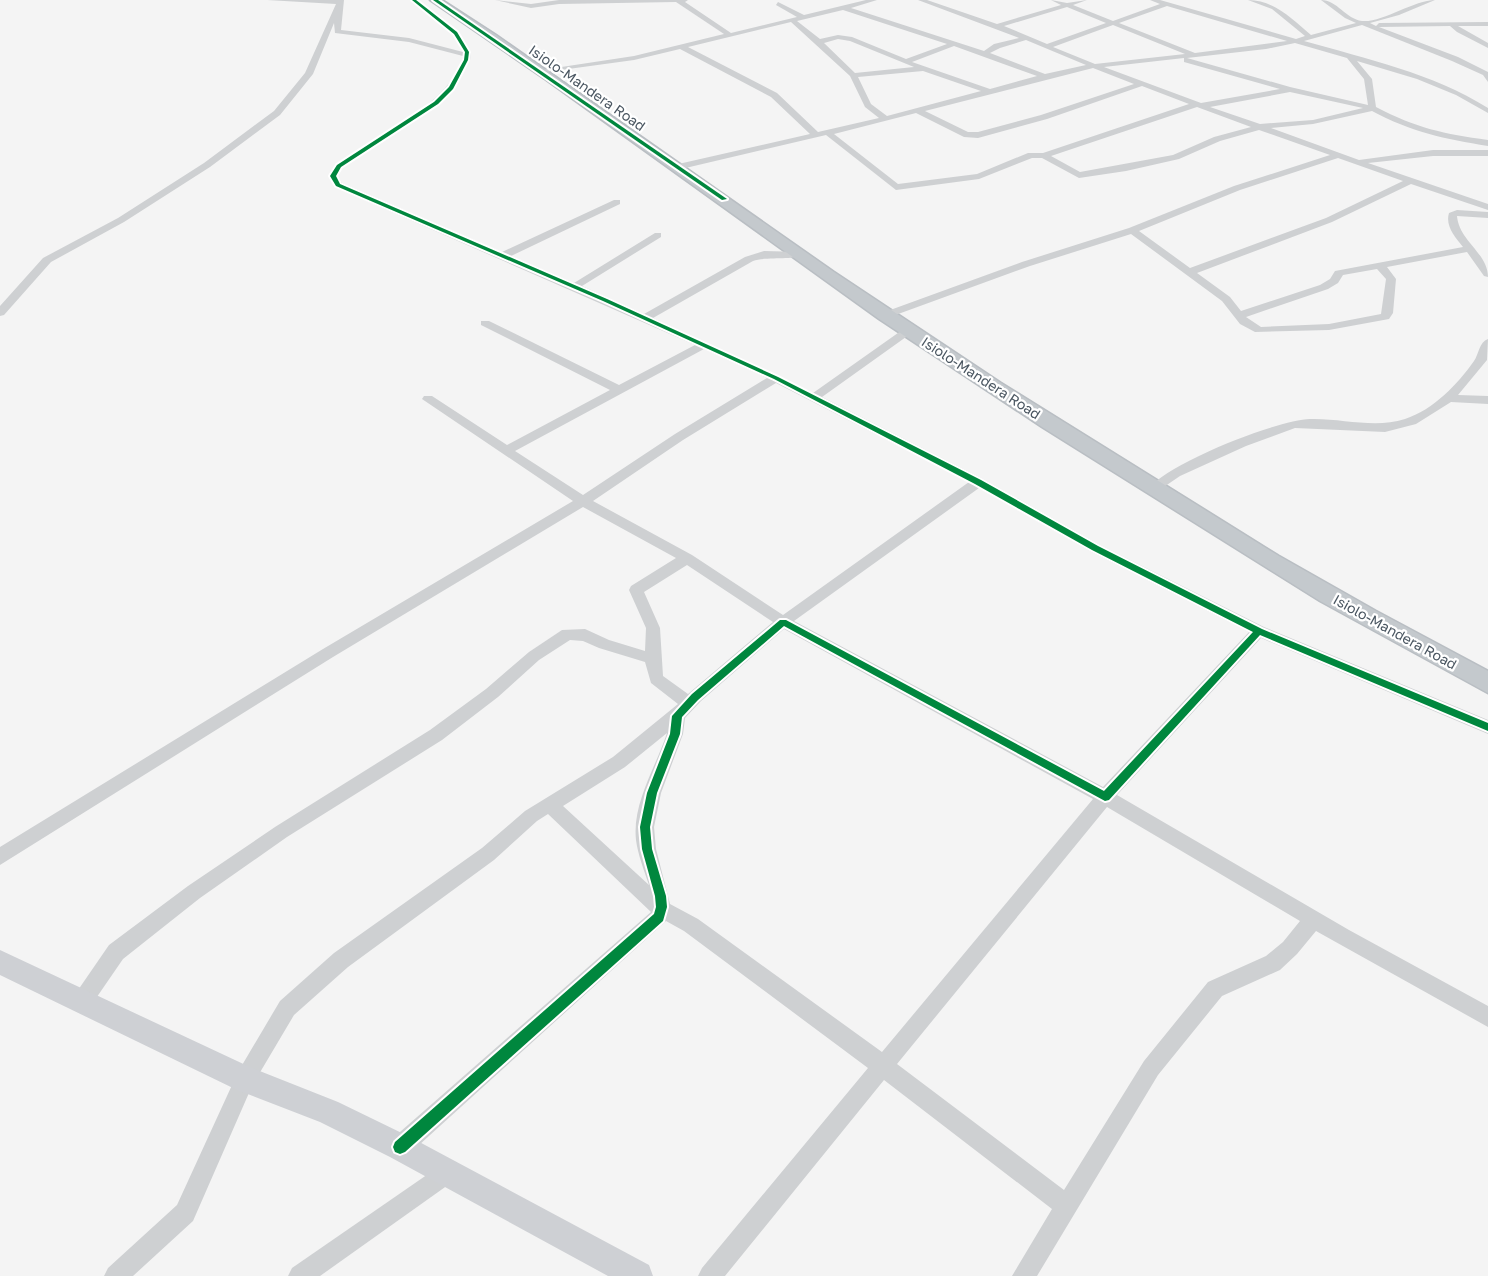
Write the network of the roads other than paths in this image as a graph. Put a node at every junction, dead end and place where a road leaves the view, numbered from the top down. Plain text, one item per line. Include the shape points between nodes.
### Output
1 (270, 0) edge
2 (414, 0) edge
3 (435, 0) edge
4 (498, 0) edge
5 (679, 0) edge
6 (685, 0) edge
7 (874, 0) edge
8 (947, 0) edge
9 (1054, 0) edge
10 (1084, 0) edge
11 (1154, 0) edge
12 (1253, 0) edge
13 (1324, 0) edge
14 (1432, 0) edge
15 (341, 1) edge
16 (926, 1) edge
17 (778, 4) dead end
18 (841, 4) edge
19 (1166, 4) junction
20 (1068, 5) junction
21 (801, 16) junction
22 (791, 20) junction
23 (1116, 23) junction
24 (1488, 24) edge
25 (1367, 25) junction
26 (1452, 25) junction
27 (997, 26) junction
28 (728, 34) junction
29 (1310, 37) junction
30 (1026, 38) junction
31 (1296, 41) junction
32 (819, 42) junction
33 (952, 44) junction
34 (680, 46) junction
35 (1048, 46) junction
36 (1488, 46) edge
37 (983, 54) junction
38 (467, 55) junction
39 (1195, 55) junction
40 (1350, 57) junction
41 (1178, 58) junction
42 (907, 61) junction
43 (1094, 66) junction
44 (924, 69) junction
45 (539, 71) junction
46 (853, 75) junction
47 (1043, 76) junction
48 (1487, 76) edge
49 (1141, 84) junction
50 (1288, 89) junction
51 (989, 91) junction
52 (1199, 105) junction
53 (1372, 108) junction
54 (917, 110) junction
55 (1488, 111) edge
56 (886, 119) junction
57 (1260, 127) junction
58 (827, 132) junction
59 (816, 135) junction
60 (1488, 143) edge
61 (1488, 153) edge
62 (1339, 155) junction
63 (1044, 156) junction
64 (1358, 162) junction
65 (677, 167) junction
66 (1410, 181) junction
67 (616, 202) dead end
68 (1488, 208) edge
69 (1132, 230) junction
70 (658, 235) dead end
71 (1470, 249) junction
72 (799, 254) junction
73 (502, 256) junction
74 (1381, 267) junction
75 (1189, 272) junction
76 (1488, 274) edge
77 (573, 287) junction
78 (0, 313) edge
79 (886, 315) junction
80 (1238, 316) junction
81 (644, 318) junction
82 (485, 323) dead end
83 (909, 330) junction
84 (1488, 342) edge
85 (703, 345) junction
86 (776, 378) junction
87 (619, 390) junction
88 (815, 398) junction
89 (1449, 398) junction
90 (428, 399) dead end
91 (1488, 400) edge
92 (505, 451) junction
93 (978, 482) junction
94 (1155, 489) junction
95 (583, 501) junction
96 (687, 558) junction
97 (783, 622) junction
98 (1259, 631) junction
99 (654, 659) junction
100 (1488, 683) edge
101 (683, 710) junction
102 (1488, 727) edge
103 (1105, 797) junction
104 (549, 804) junction
105 (0, 857) edge
106 (662, 909) junction
107 (1314, 919) junction
108 (0, 962) edge
109 (83, 1000) junction
110 (1488, 1017) edge
111 (883, 1066) junction
112 (245, 1079) junction
113 (400, 1147) junction
114 (447, 1172) junction
115 (1066, 1206) junction
116 (116, 1276) edge
117 (300, 1276) edge
118 (638, 1276) edge
119 (710, 1276) edge
120 (1024, 1276) edge

1 - 15 street
2 - 38 street via 452,29
3 - 45 highway, Isiolo-Mandera Road
4 - 5 street via 531,6
5 - 6 street
5 - 28 street
7 - 18 street
8 - 16 street
9 - 20 street
10 - 20 street
11 - 19 street
12 - 29 street via 1274,8
13 - 25 street via 1338,12
14 - 25 street
15 - 38 street via 337,32 409,40
15 - 78 street via 309,74 277,113 207,165 121,220 47,260
16 - 27 street
17 - 21 street
18 - 21 street
18 - 33 street
19 - 23 street
19 - 31 street
20 - 23 street
20 - 27 street
21 - 22 street
22 - 28 street
22 - 32 street
23 - 35 street
23 - 39 street
24 - 26 street
25 - 26 street
25 - 29 street
25 - 48 street via 1455,59
26 - 36 street
27 - 30 street
28 - 34 street
29 - 31 street
30 - 35 street
30 - 37 street
31 - 39 street
31 - 40 street
32 - 42 street via 848,38
32 - 46 street
33 - 37 street
33 - 42 street
34 - 45 street via 620,60
34 - 59 street via 774,95
35 - 43 street
37 - 47 street
38 - 73 street via 445,96 423,114 344,162 333,176 339,185 357,195
39 - 41 street
40 - 53 street via 1368,79
40 - 55 street via 1439,84
41 - 43 street
41 - 50 street
42 - 44 street
43 - 47 street
43 - 49 street
44 - 46 street
44 - 51 street
45 - 65 highway, Isiolo-Mandera Road
46 - 56 street via 868,105
47 - 51 street
49 - 52 street
49 - 54 street via 978,135 967,135
50 - 52 street via 1258,98
50 - 53 street
51 - 54 street
52 - 57 street
52 - 63 street
53 - 57 street via 1313,122
53 - 60 street via 1429,134
54 - 56 street
56 - 58 street
57 - 62 street
57 - 63 street via 1164,160 1082,175
58 - 59 street
58 - 63 street via 897,187 964,179 990,173 1031,155
59 - 65 street
61 - 64 street via 1433,153
62 - 64 street
62 - 69 street via 1237,188
64 - 66 street
65 - 72 highway, Isiolo-Mandera Road
66 - 68 street
66 - 75 street via 1338,217
67 - 73 street
68 - 71 street via 1452,215 1452,222
69 - 75 street
69 - 79 street
70 - 77 street
71 - 74 street
71 - 76 street
72 - 79 highway, Isiolo-Mandera Road
72 - 81 street via 764,254 749,259
73 - 77 street
74 - 80 street via 1339,273 1324,287
74 - 80 street via 1391,279 1385,317 1329,327 1266,331 1249,326
75 - 80 street via 1226,299
77 - 81 street
79 - 83 highway, Isiolo-Mandera Road
81 - 85 street
82 - 87 street
83 - 88 street
83 - 94 highway, Isiolo-Mandera Road
84 - 89 street via 1481,360
85 - 86 street
85 - 87 street
86 - 88 street
86 - 95 street via 669,442
87 - 92 street
88 - 93 street
89 - 91 street
89 - 94 street via 1412,421 1393,427 1293,424 1175,473
90 - 92 street
92 - 95 street
93 - 97 street
93 - 98 street via 1095,548
94 - 100 highway, Isiolo-Mandera Road via 1335,600
95 - 96 street
95 - 105 street via 328,653
96 - 97 street
96 - 99 street via 636,590 652,628
97 - 101 street
97 - 103 street
98 - 102 street
98 - 103 street
99 - 101 street via 656,679
99 - 109 street via 585,635 567,634 436,735 194,892 116,952
101 - 104 street via 619,762
101 - 106 street via 644,828
103 - 107 street
103 - 111 street
104 - 106 street
104 - 112 street via 308,988 287,1008
106 - 111 street via 691,925
106 - 113 street via 649,927
107 - 110 street
107 - 115 street via 1273,963 1215,989 1151,1068
108 - 109 main road
109 - 112 main road
111 - 115 street
111 - 119 street
112 - 113 main road via 328,1112
112 - 116 street via 185,1213
113 - 114 main road
114 - 117 street
114 - 118 main road
115 - 120 street

